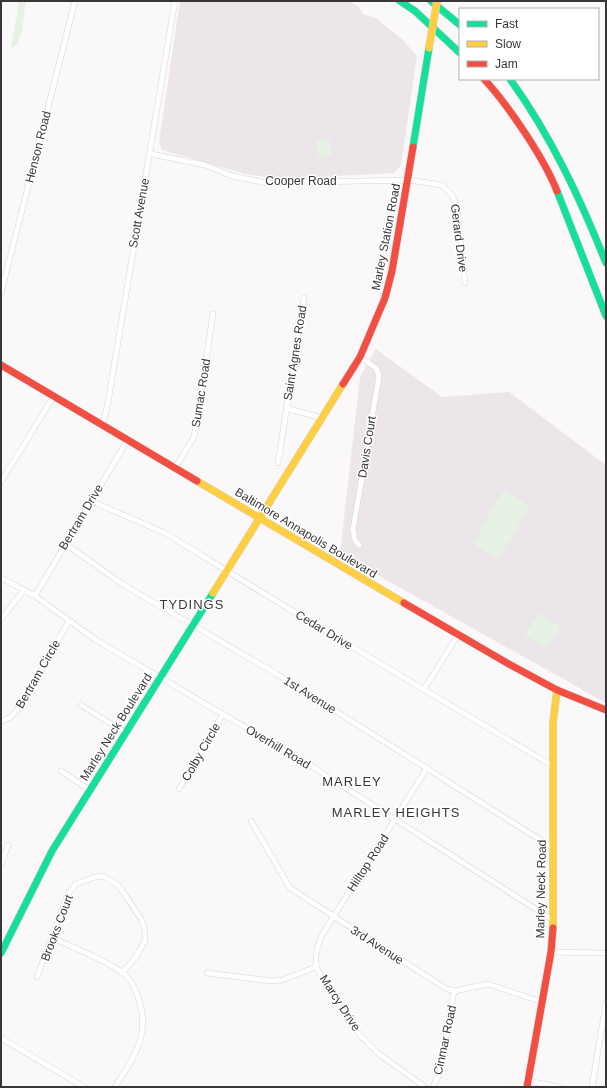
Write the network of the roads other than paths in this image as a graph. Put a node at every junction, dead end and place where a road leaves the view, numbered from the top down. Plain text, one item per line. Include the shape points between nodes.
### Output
1 (75, 1) edge
2 (175, 1) edge
3 (400, 1) edge
4 (431, 1) edge
5 (437, 1) edge
6 (459, 24) edge
7 (459, 52) edge
8 (485, 80) edge
9 (511, 80) edge
10 (150, 154) junction
11 (408, 180) junction
12 (606, 263) edge
13 (465, 283) dead end
14 (1, 293) edge
15 (304, 298) dead end
16 (213, 314) dead end
17 (606, 316) edge
18 (360, 357) junction
19 (1, 365) edge
20 (53, 397) junction
21 (286, 408) junction
22 (322, 418) junction
23 (103, 425) junction
24 (128, 439) junction
25 (278, 463) dead end
26 (175, 468) junction
27 (1, 482) edge
28 (91, 501) junction
29 (259, 518) junction
30 (66, 544) junction
31 (359, 545) dead end
32 (225, 571) junction
33 (1, 578) edge
34 (24, 590) junction
35 (35, 596) junction
36 (1, 619) edge
37 (69, 621) junction
38 (193, 624) junction
39 (458, 635) junction
40 (160, 677) junction
41 (424, 689) junction
42 (557, 690) junction
43 (81, 705) dead end
44 (606, 710) edge
45 (222, 714) junction
46 (1, 721) edge
47 (126, 733) junction
48 (553, 766) junction
49 (427, 768) junction
50 (61, 771) dead end
51 (179, 789) dead end
52 (90, 790) junction
53 (396, 820) junction
54 (251, 822) dead end
55 (8, 845) dead end
56 (553, 848) junction
57 (1, 866) edge
58 (333, 917) junction
59 (553, 920) junction
60 (53, 938) junction
61 (551, 952) junction
62 (1, 953) edge
63 (606, 953) edge
64 (316, 967) junction
65 (123, 972) junction
66 (207, 973) dead end
67 (37, 978) dead end
68 (454, 992) junction
69 (542, 1002) junction
70 (606, 1003) edge
71 (1, 1038) edge
72 (528, 1084) edge
73 (84, 1087) edge
74 (115, 1087) edge
75 (425, 1087) edge
76 (433, 1087) edge
77 (559, 1087) edge
78 (592, 1087) edge

1 - 14 street, Henson Road
2 - 10 street, Scott Avenue
3 - 7 main road via 415,11
4 - 6 main road
5 - 11 main road, Marley Station Road, bridge
8 - 17 main road via 523,132 552,179
9 - 12 main road via 556,149 576,188
10 - 11 street, Cooper Road via 205,165 232,176 266,183
10 - 23 street, Scott Avenue
11 - 13 street, Gerard Drive via 442,185 452,195 457,207
11 - 18 main road, Marley Station Road via 385,298
15 - 21 street, Saint Agnes Road
16 - 26 street, Sumac Road via 194,437
18 - 22 main road, Marley Station Road
18 - 31 street, Davis Court via 376,368 379,376 353,530
19 - 20 main road, Baltimore Annapolis Boulevard
20 - 23 main road, Baltimore Annapolis Boulevard
20 - 27 street
21 - 22 street, Saint Agnes Road
21 - 25 street, Saint Agnes Road
22 - 29 main road, Marley Station Road
23 - 24 main road, Baltimore Annapolis Boulevard
24 - 26 main road, Baltimore Annapolis Boulevard
24 - 28 street, Bertram Drive
26 - 29 main road, Baltimore Annapolis Boulevard
28 - 30 street, Bertram Drive
28 - 32 street, Cedar Drive via 165,533
29 - 32 main road, Marley Neck Boulevard
29 - 39 main road, Baltimore Annapolis Boulevard
30 - 35 street, Bertram Drive
30 - 38 street, 1st Avenue via 122,584
32 - 38 main road, Marley Neck Boulevard
32 - 41 street, Cedar Drive
33 - 34 street, Overhill Road
34 - 35 street, Overhill Road
34 - 36 street
35 - 37 street, Overhill Road
37 - 40 street, Overhill Road via 96,640
37 - 46 street, Bertram Circle via 21,705 11,717
38 - 40 main road, Marley Neck Boulevard
38 - 49 street, 1st Avenue
39 - 41 street
39 - 42 main road, Baltimore Annapolis Boulevard
40 - 45 street, Overhill Road
40 - 47 main road, Marley Neck Boulevard
41 - 48 street, Cedar Drive
42 - 44 main road, Baltimore Annapolis Boulevard
42 - 48 main road, Marley Neck Road
43 - 47 street
45 - 51 street, Colby Circle
45 - 53 street, Overhill Road via 308,764
47 - 52 main road, Marley Neck Boulevard
48 - 56 main road, Marley Neck Road
49 - 53 street, Hilltop Road
49 - 56 street, 1st Avenue
50 - 52 street
52 - 62 main road, Marley Neck Boulevard via 42,870
53 - 58 street, Hilltop Road
53 - 59 street, Overhill Road
54 - 58 street, 3rd Avenue via 290,888
55 - 57 street
56 - 59 main road, Marley Neck Road
58 - 64 street, Marcy Drive via 318,943
58 - 68 street, 3rd Avenue
59 - 61 main road, Marley Neck Road
60 - 65 street
60 - 65 street, Brooks Court via 68,894 76,884 95,877 108,878 117,884 126,896 145,930 145,941
60 - 67 street, Brooks Court
61 - 63 street
61 - 69 main road, Marley Neck Road
64 - 66 street via 282,980 271,981
64 - 75 street, Marcy Drive via 360,1035 380,1054
65 - 74 street via 136,992 144,1022 139,1046
68 - 69 street via 488,984
68 - 76 street, Cinmar Road via 440,1072
69 - 72 main road, Marley Neck Road
70 - 78 street
71 - 73 street
72 - 77 street

